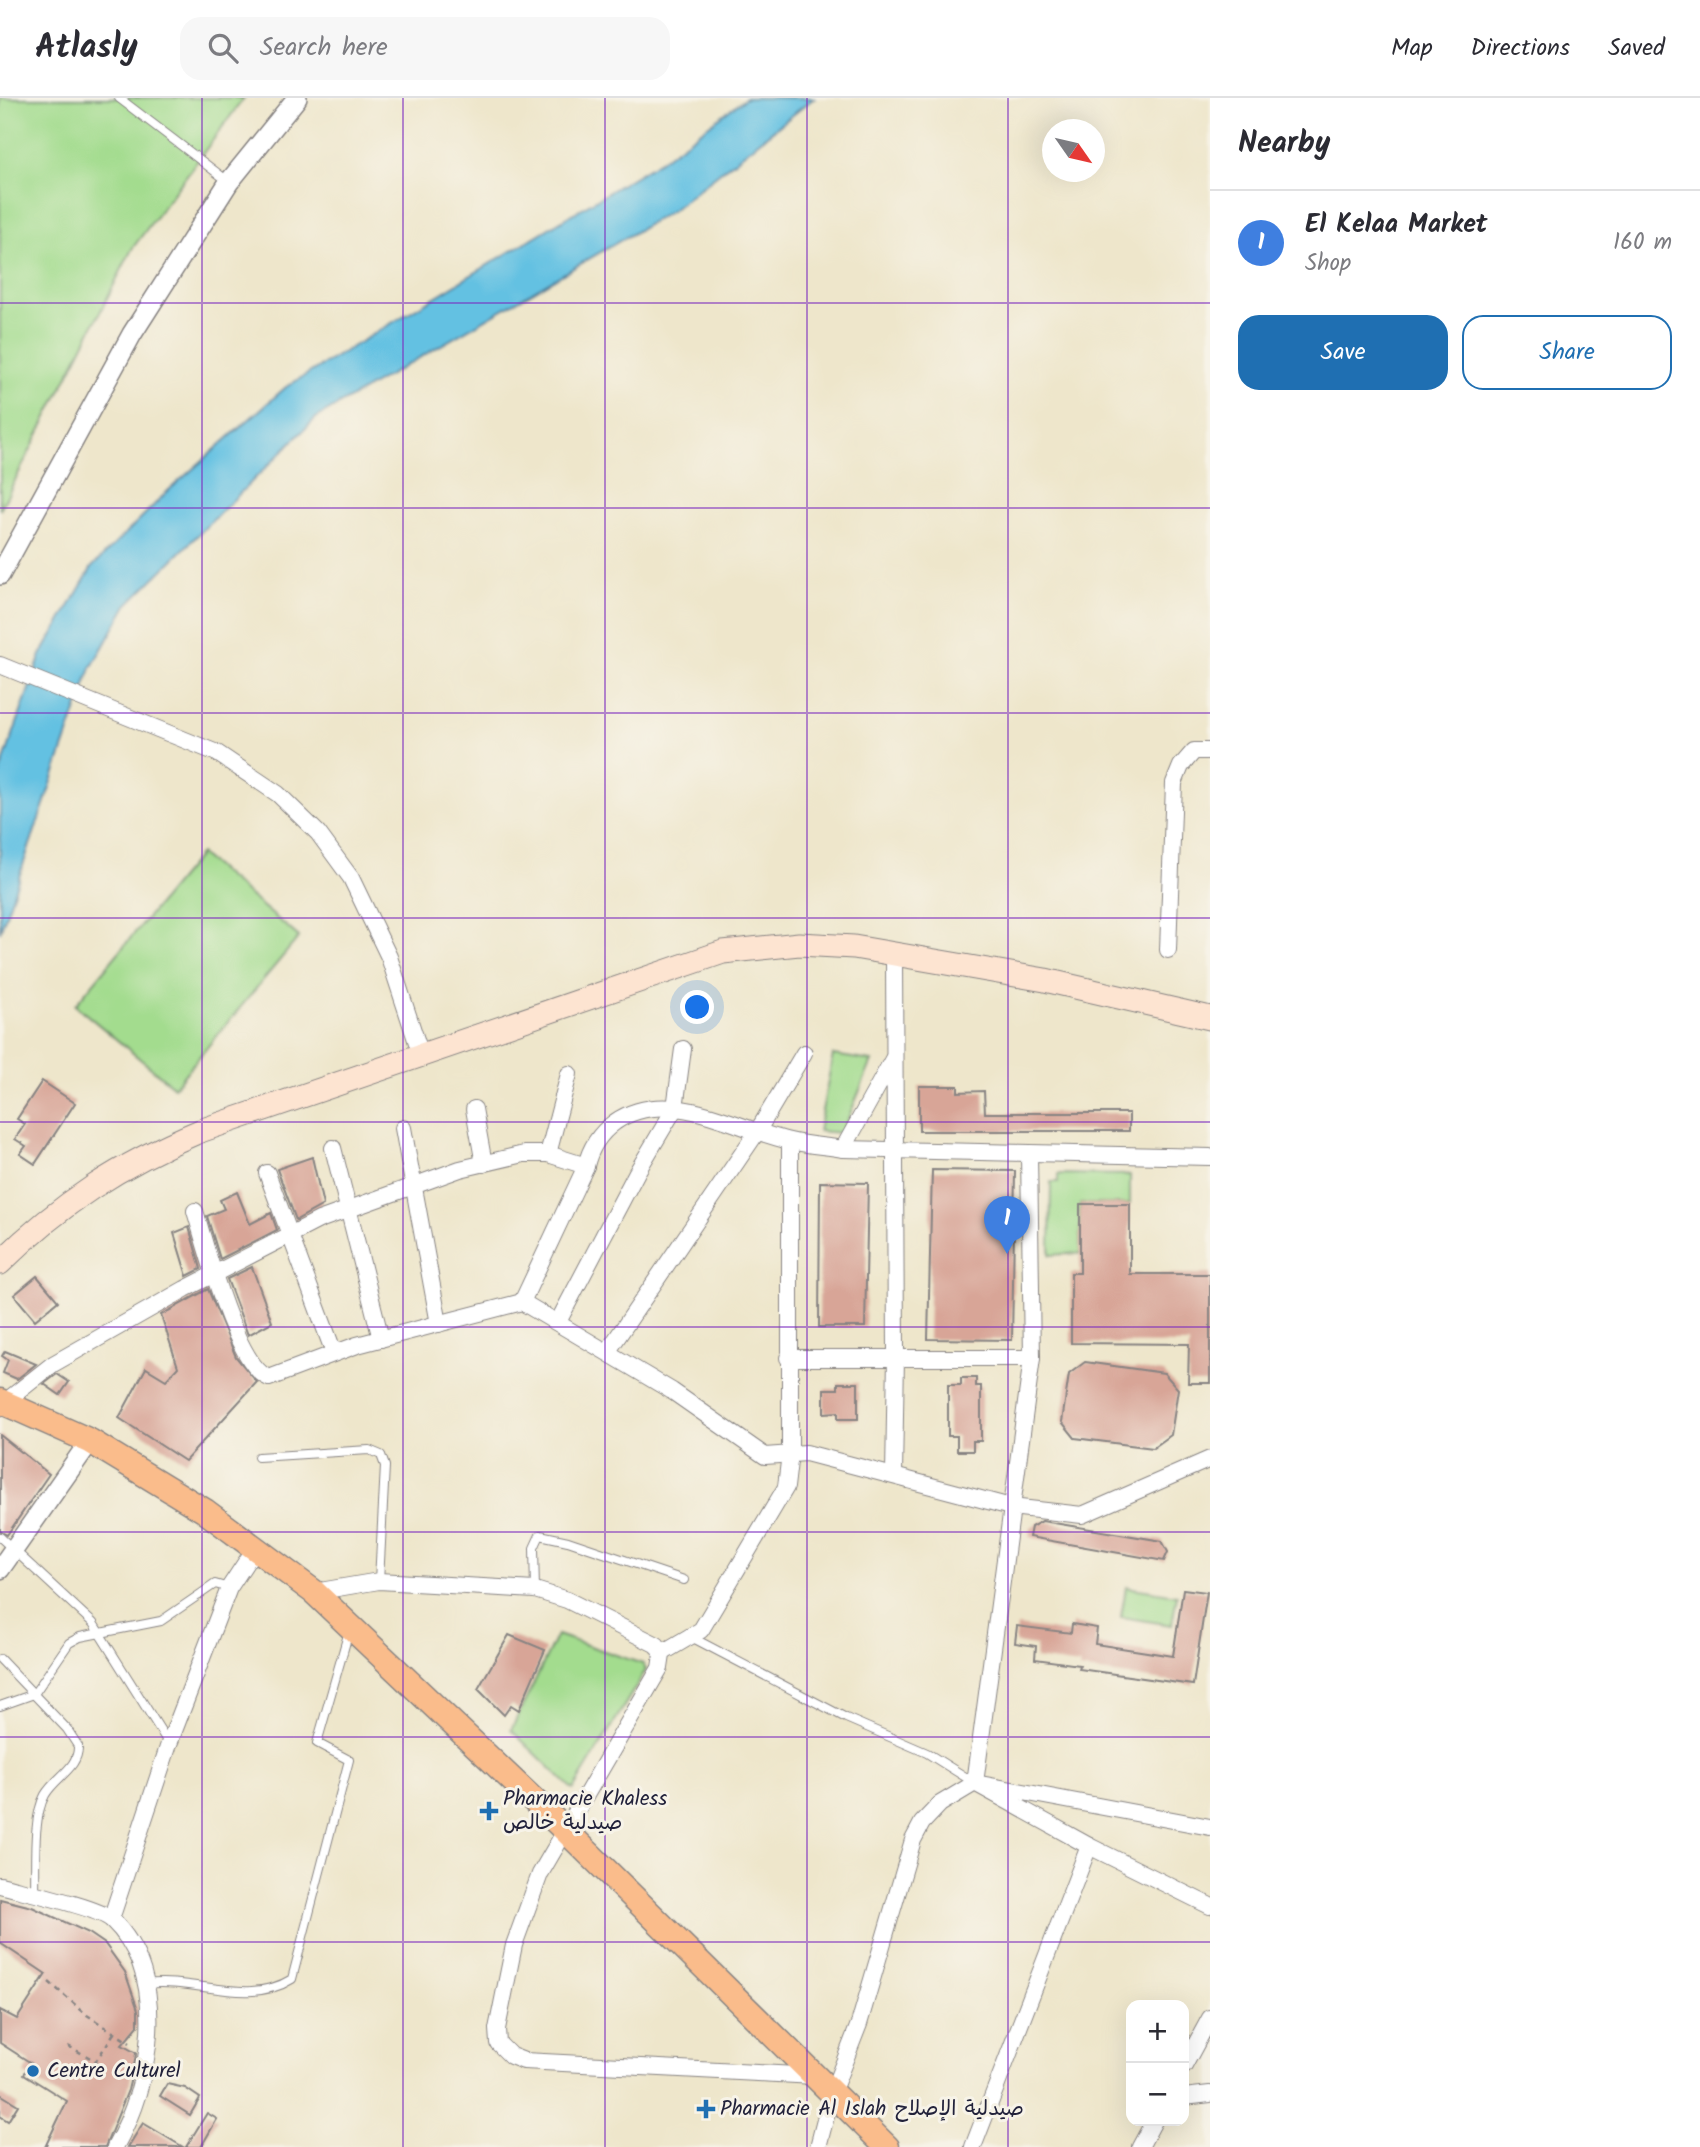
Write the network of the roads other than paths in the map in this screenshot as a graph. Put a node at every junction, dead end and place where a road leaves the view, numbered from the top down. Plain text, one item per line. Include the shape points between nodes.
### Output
1 (119, 98) edge
2 (297, 98) edge
3 (229, 182) junction
4 (0, 575) edge
5 (5, 668) edge
6 (1210, 751) edge
7 (1168, 950) dead end
8 (894, 955) junction
9 (1210, 1018) edge
10 (683, 1049) dead end
11 (804, 1053) dead end
12 (421, 1055) junction
13 (895, 1056) junction
14 (569, 1074) dead end
15 (675, 1108) junction
16 (474, 1109) dead end
17 (403, 1128) dead end
18 (757, 1132) junction
19 (790, 1142) junction
20 (333, 1148) dead end
21 (843, 1149) junction
22 (895, 1150) junction
23 (1029, 1153) junction
24 (548, 1154) junction
25 (1210, 1157) edge
26 (484, 1164) junction
27 (586, 1166) junction
28 (267, 1173) dead end
29 (414, 1185) junction
30 (349, 1208) junction
31 (195, 1211) dead end
32 (289, 1235) junction
33 (0, 1263) edge
34 (215, 1273) junction
35 (522, 1302) junction
36 (558, 1322) junction
37 (439, 1324) junction
38 (381, 1339) junction
39 (608, 1351) junction
40 (334, 1353) junction
41 (896, 1356) junction
42 (789, 1358) junction
43 (1032, 1358) junction
44 (1, 1403) edge
45 (90, 1441) junction
46 (790, 1453) junction
47 (258, 1457) dead end
48 (1210, 1459) edge
49 (894, 1475) junction
50 (1010, 1507) junction
51 (7, 1543) edge
52 (256, 1546) junction
53 (0, 1569) edge
54 (684, 1580) dead end
55 (379, 1581) junction
56 (229, 1588) junction
57 (535, 1590) junction
58 (314, 1592) junction
59 (350, 1626) junction
60 (101, 1633) junction
61 (693, 1637) junction
62 (662, 1653) junction
63 (0, 1659) edge
64 (34, 1694) junction
65 (0, 1706) edge
66 (169, 1744) junction
67 (975, 1783) junction
68 (1210, 1827) edge
69 (564, 1829) junction
70 (1089, 1846) junction
71 (0, 1885) edge
72 (35, 1894) junction
73 (1210, 1906) edge
74 (111, 1919) junction
75 (145, 1984) junction
76 (1210, 2018) edge
77 (1186, 2063) edge
78 (824, 2085) junction
79 (1210, 2094) edge
80 (1189, 2096) edge
81 (1151, 2126) edge
82 (115, 2147) edge
83 (818, 2147) edge
84 (887, 2147) edge
85 (973, 2147) edge
86 (1140, 2147) edge

1 - 3 lane
2 - 3 street
3 - 4 street via 132,334
5 - 12 street via 226,758 278,794 318,833 351,877 388,957
6 - 7 street via 1194,751 1174,783
8 - 9 main road via 1045,980
8 - 12 main road via 799,944 723,952
8 - 13 street
10 - 15 street
11 - 18 street
12 - 33 main road via 149,1152 102,1178 56,1212
13 - 21 street
13 - 22 street
14 - 24 street
15 - 18 street
15 - 27 street via 653,1107 623,1117 598,1138
15 - 36 street
16 - 26 street
17 - 29 street
18 - 19 street
18 - 39 street
19 - 21 street
19 - 42 street
20 - 30 street
21 - 22 street
22 - 23 street
22 - 41 street
23 - 25 street
23 - 43 street
24 - 26 street via 524,1154
24 - 27 street
26 - 29 street
27 - 35 street
28 - 32 street
29 - 30 street
29 - 37 street
30 - 32 street
30 - 38 street
31 - 34 street
32 - 34 street
32 - 40 street
34 - 40 street via 243,1349 263,1376 276,1377
34 - 44 street via 53,1364
35 - 36 street
35 - 37 street
36 - 39 street
37 - 38 street
38 - 40 street
39 - 46 street via 765,1456
41 - 42 street
41 - 43 street
41 - 49 street
42 - 46 street
43 - 50 street
44 - 45 main road
45 - 51 street
45 - 52 main road
46 - 49 street
46 - 61 street via 786,1487 770,1519
47 - 55 lane via 369,1450 381,1455 385,1466
48 - 50 street via 1082,1515
49 - 50 street
50 - 67 street
51 - 53 street
51 - 60 lane
52 - 56 street
52 - 58 main road
54 - 57 lane via 540,1535 534,1548
55 - 57 street
55 - 58 street
56 - 60 lane via 215,1584 160,1621
56 - 66 street
57 - 62 street via 567,1600 651,1641
58 - 59 main road
59 - 69 main road
59 - 75 lane via 317,1743 349,1760 292,1979 268,1989 240,1991
60 - 64 lane via 69,1643
60 - 66 lane
61 - 62 street
61 - 67 lane via 835,1712 927,1753
62 - 69 street via 660,1668
63 - 64 lane
64 - 65 lane
64 - 72 lane via 76,1741 78,1751 40,1808
66 - 74 street
67 - 68 street
67 - 70 street
67 - 78 street via 940,1804 913,1840 859,2024
69 - 78 main road
69 - 78 street via 514,1945 497,2029 503,2050 524,2061
70 - 73 street
70 - 85 street
71 - 72 street
72 - 74 street
74 - 75 street via 134,1951
75 - 82 street via 149,2021 144,2077
76 - 77 street
78 - 83 street
78 - 84 main road
79 - 80 street
81 - 86 street

